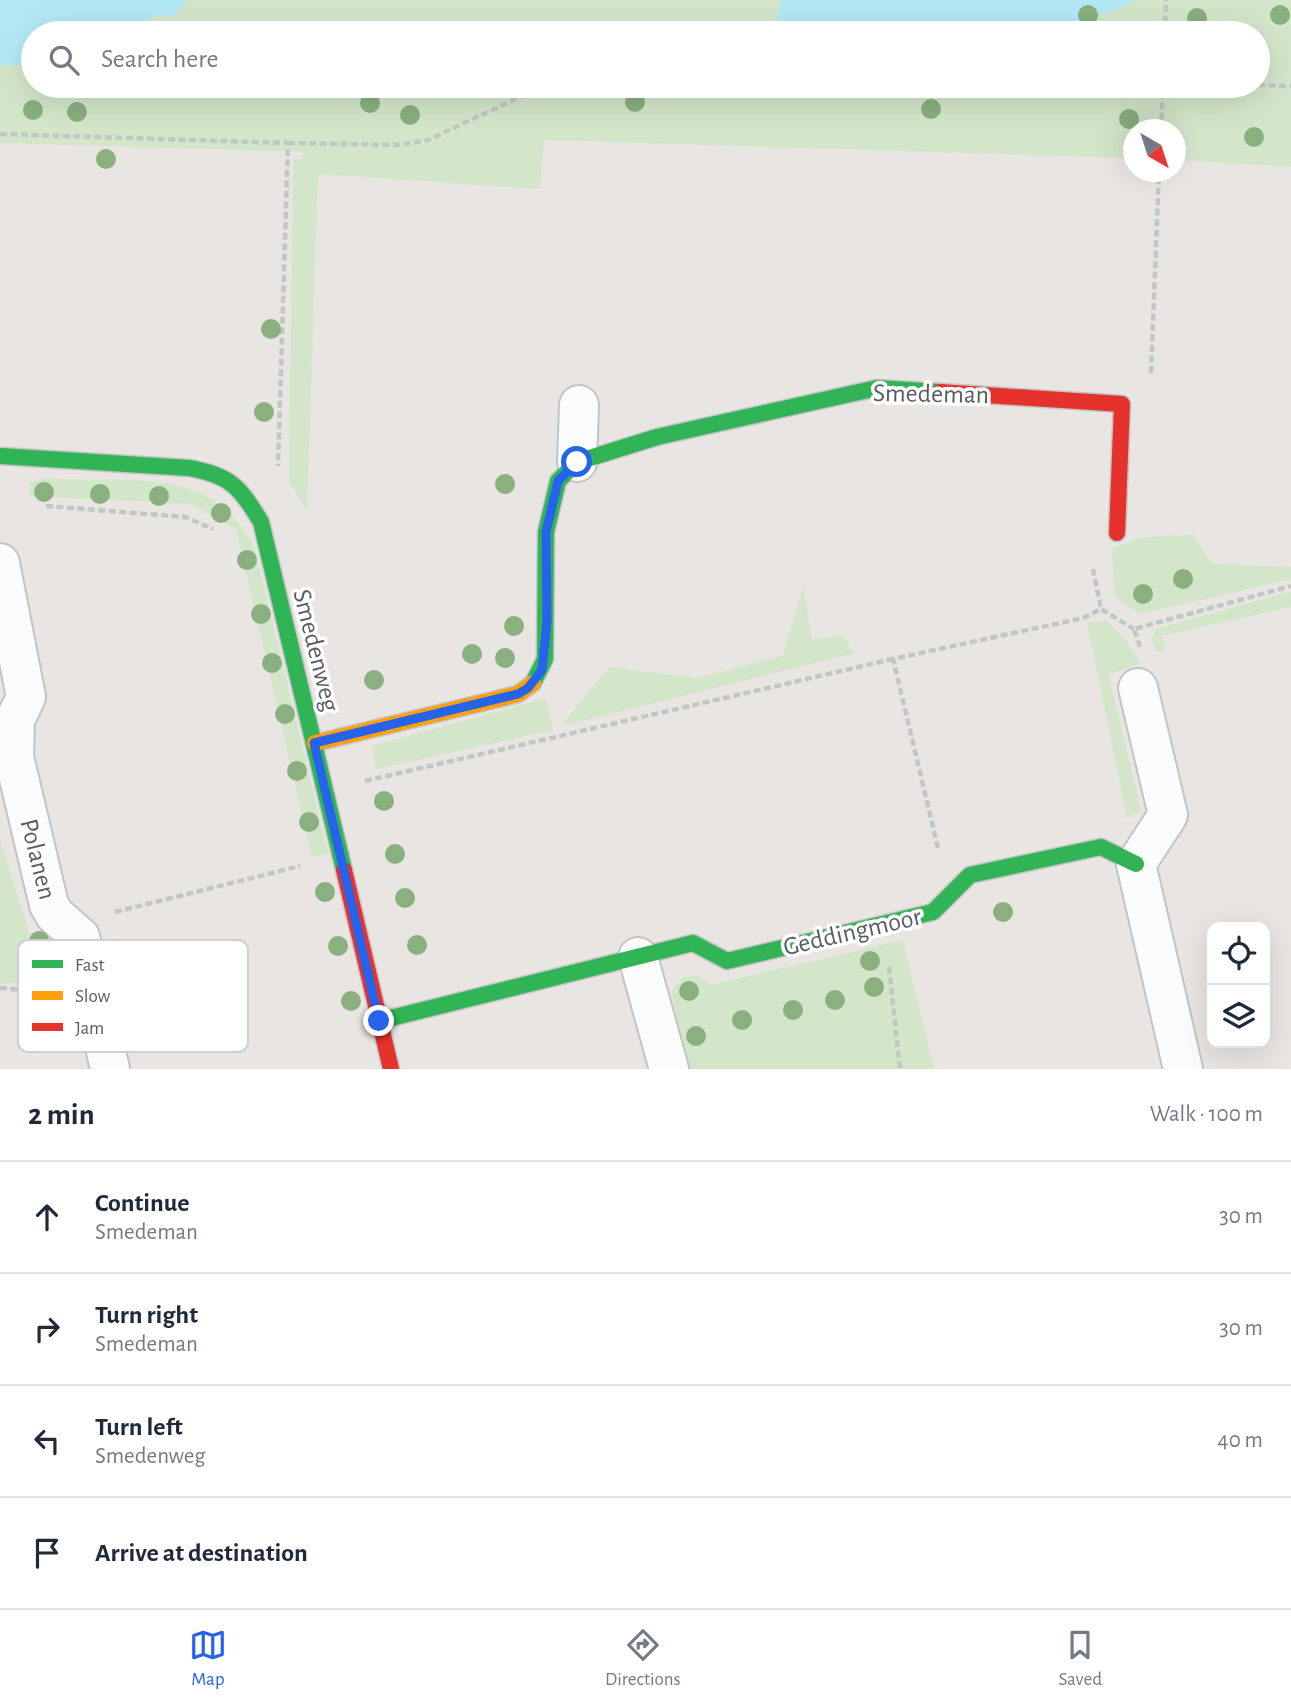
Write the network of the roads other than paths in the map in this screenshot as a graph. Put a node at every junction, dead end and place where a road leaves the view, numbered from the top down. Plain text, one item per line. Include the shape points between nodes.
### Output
1 (579, 405) dead end
2 (0, 456) edge
3 (577, 462) junction
4 (1117, 533) dead end
5 (0, 563) edge
6 (1138, 688) road end
7 (8, 721) edge
8 (314, 743) junction
9 (1136, 864) junction
10 (81, 940) edge
11 (638, 957) junction
12 (379, 1021) junction
13 (391, 1069) edge
14 (669, 1069) edge
15 (1182, 1069) edge

1 - 3 street
2 - 8 street, Smedenweg via 217,471 238,485 261,522
3 - 4 street, Smedeman via 657,437 877,388 1122,404
3 - 8 street via 558,481 546,532 545,659 536,680 518,694
5 - 7 street, Polanen via 26,697
6 - 9 street via 1168,815
7 - 10 street, Polanen via 49,905
8 - 12 street, Smedenweg
9 - 11 street, Geddingmoor via 1101,847 970,875 933,912 885,924 727,961 693,943
9 - 15 street
11 - 12 street, Geddingmoor
11 - 14 street
12 - 13 street, Smedenweg

